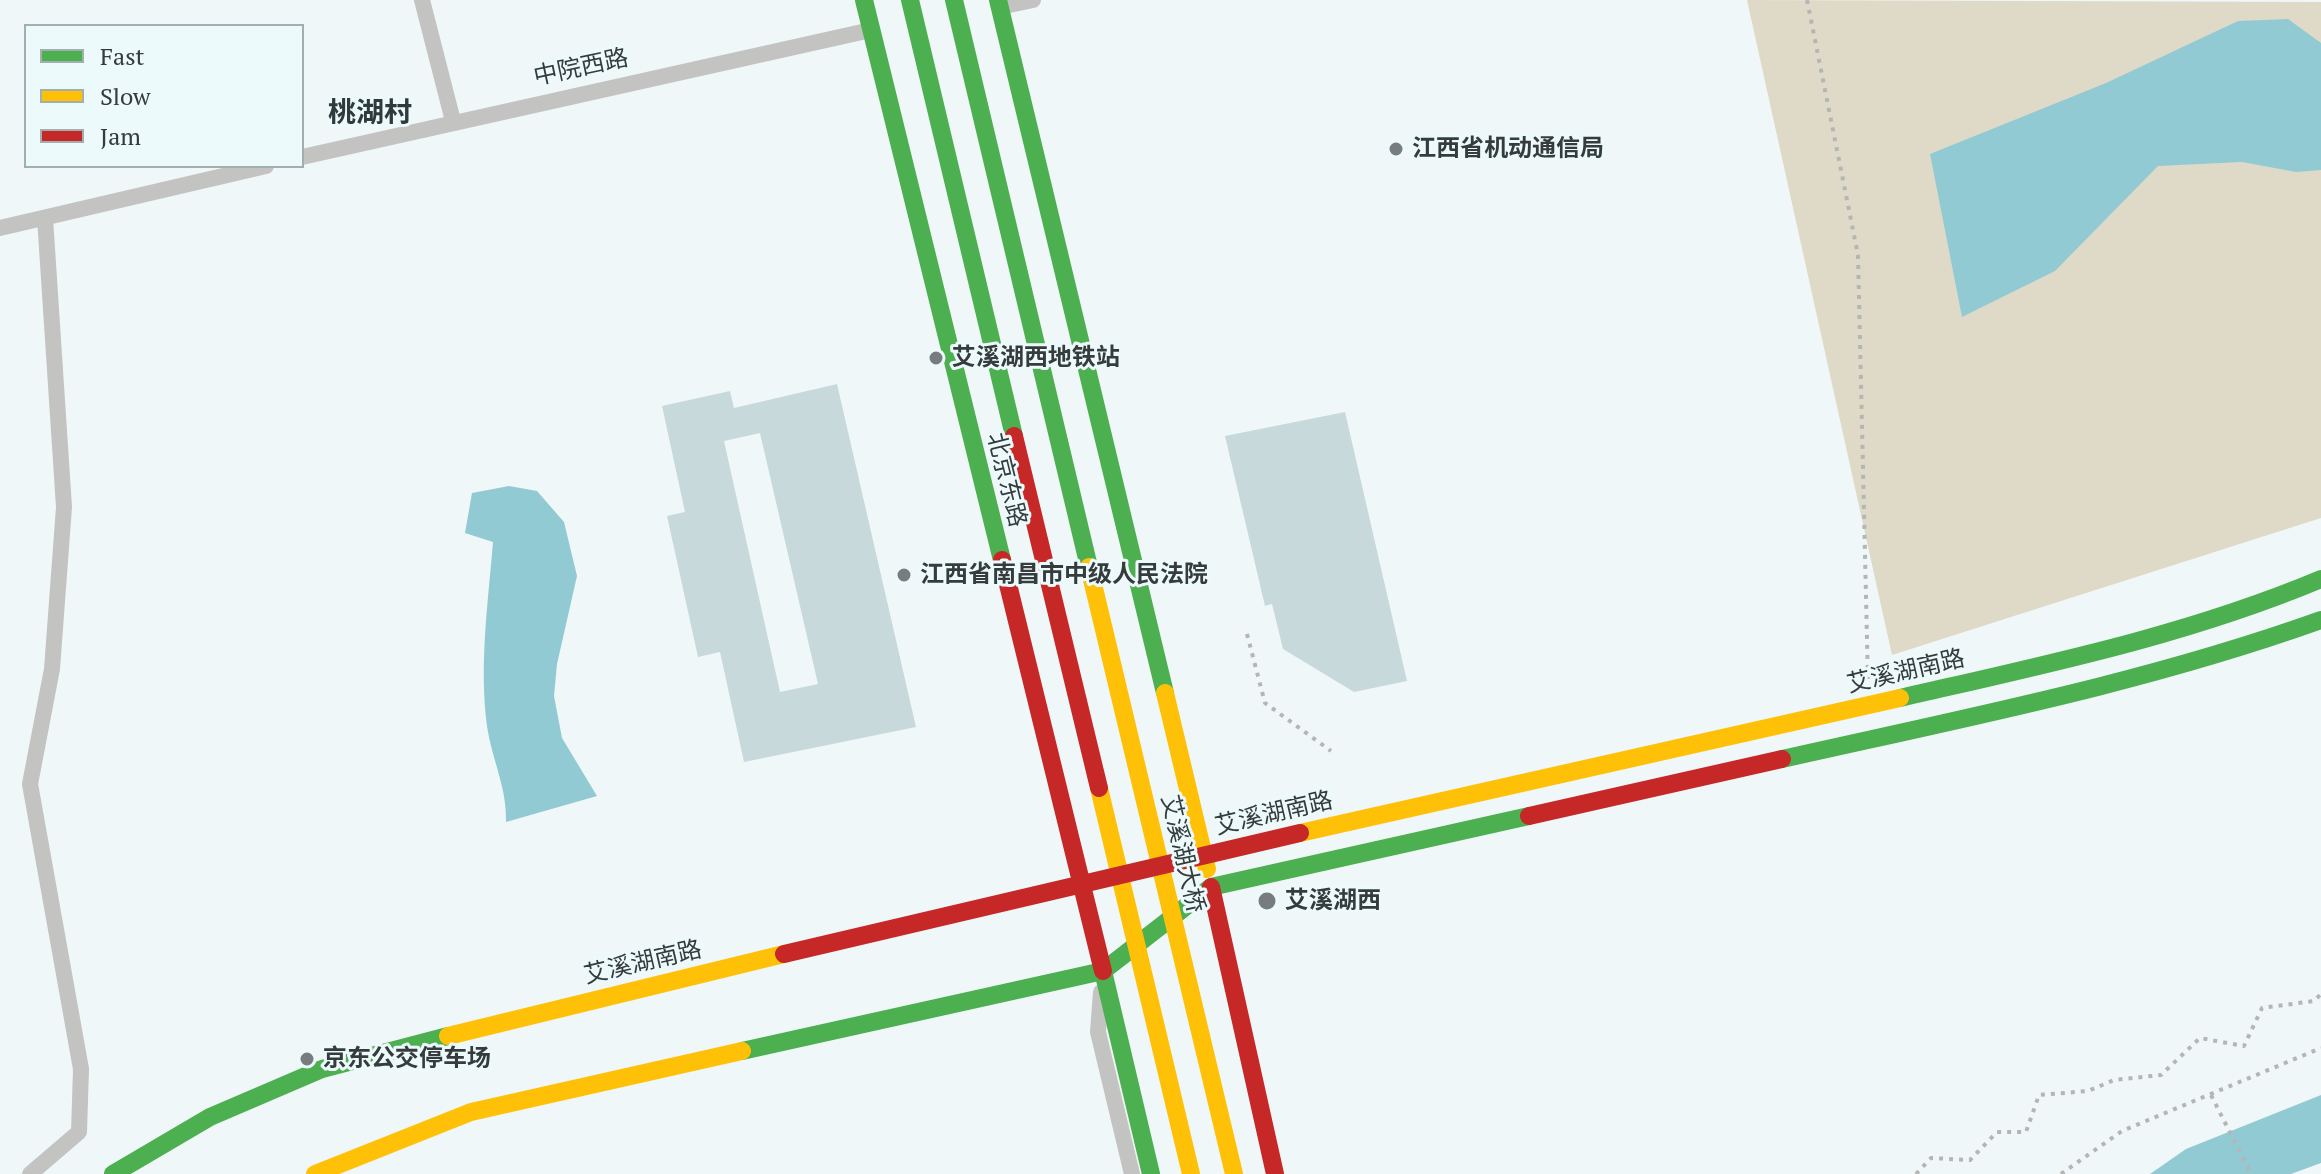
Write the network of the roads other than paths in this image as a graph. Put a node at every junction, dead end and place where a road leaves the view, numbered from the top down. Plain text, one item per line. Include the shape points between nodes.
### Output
1 (422, 0) edge
2 (864, 0) edge
3 (910, 0) edge
4 (954, 0) edge
5 (1033, 0) edge
6 (999, 4) edge
7 (871, 30) junction
8 (453, 121) junction
9 (304, 157) edge
10 (258, 168) edge
11 (45, 218) junction
12 (0, 228) edge
13 (2321, 579) edge
14 (2321, 620) edge
15 (1203, 855) junction
16 (1081, 883) junction
17 (1211, 887) junction
18 (1103, 971) junction
19 (30, 1174) edge
20 (113, 1174) edge
21 (315, 1174) edge
22 (1132, 1174) edge
23 (1151, 1174) edge
24 (1191, 1174) edge
25 (1234, 1174) edge
26 (1275, 1174) edge
27 (1286, 1174) edge

1 - 8 street
2 - 7 main road, 北京东路
3 - 24 main road, 北京东路
4 - 25 main road, 艾溪湖大桥
5 - 6 street
6 - 15 main road
7 - 8 street, 中院西路
7 - 16 main road, 北京东路
8 - 9 street, 中院西路
10 - 11 street
11 - 12 street
11 - 19 street via 64,507 52,669 30,784 81,1069 79,1132
13 - 15 main road, 艾溪湖南路 via 2255,607 2129,646
14 - 17 main road via 2142,678
15 - 16 main road, 艾溪湖南路
15 - 17 main road
16 - 18 main road, 北京东路
16 - 20 main road, 艾溪湖南路 via 322,1069 210,1117
17 - 18 main road
17 - 26 main road
17 - 27 street
18 - 21 main road via 471,1112
18 - 22 street via 1098,1032
18 - 23 main road, 北京东路

